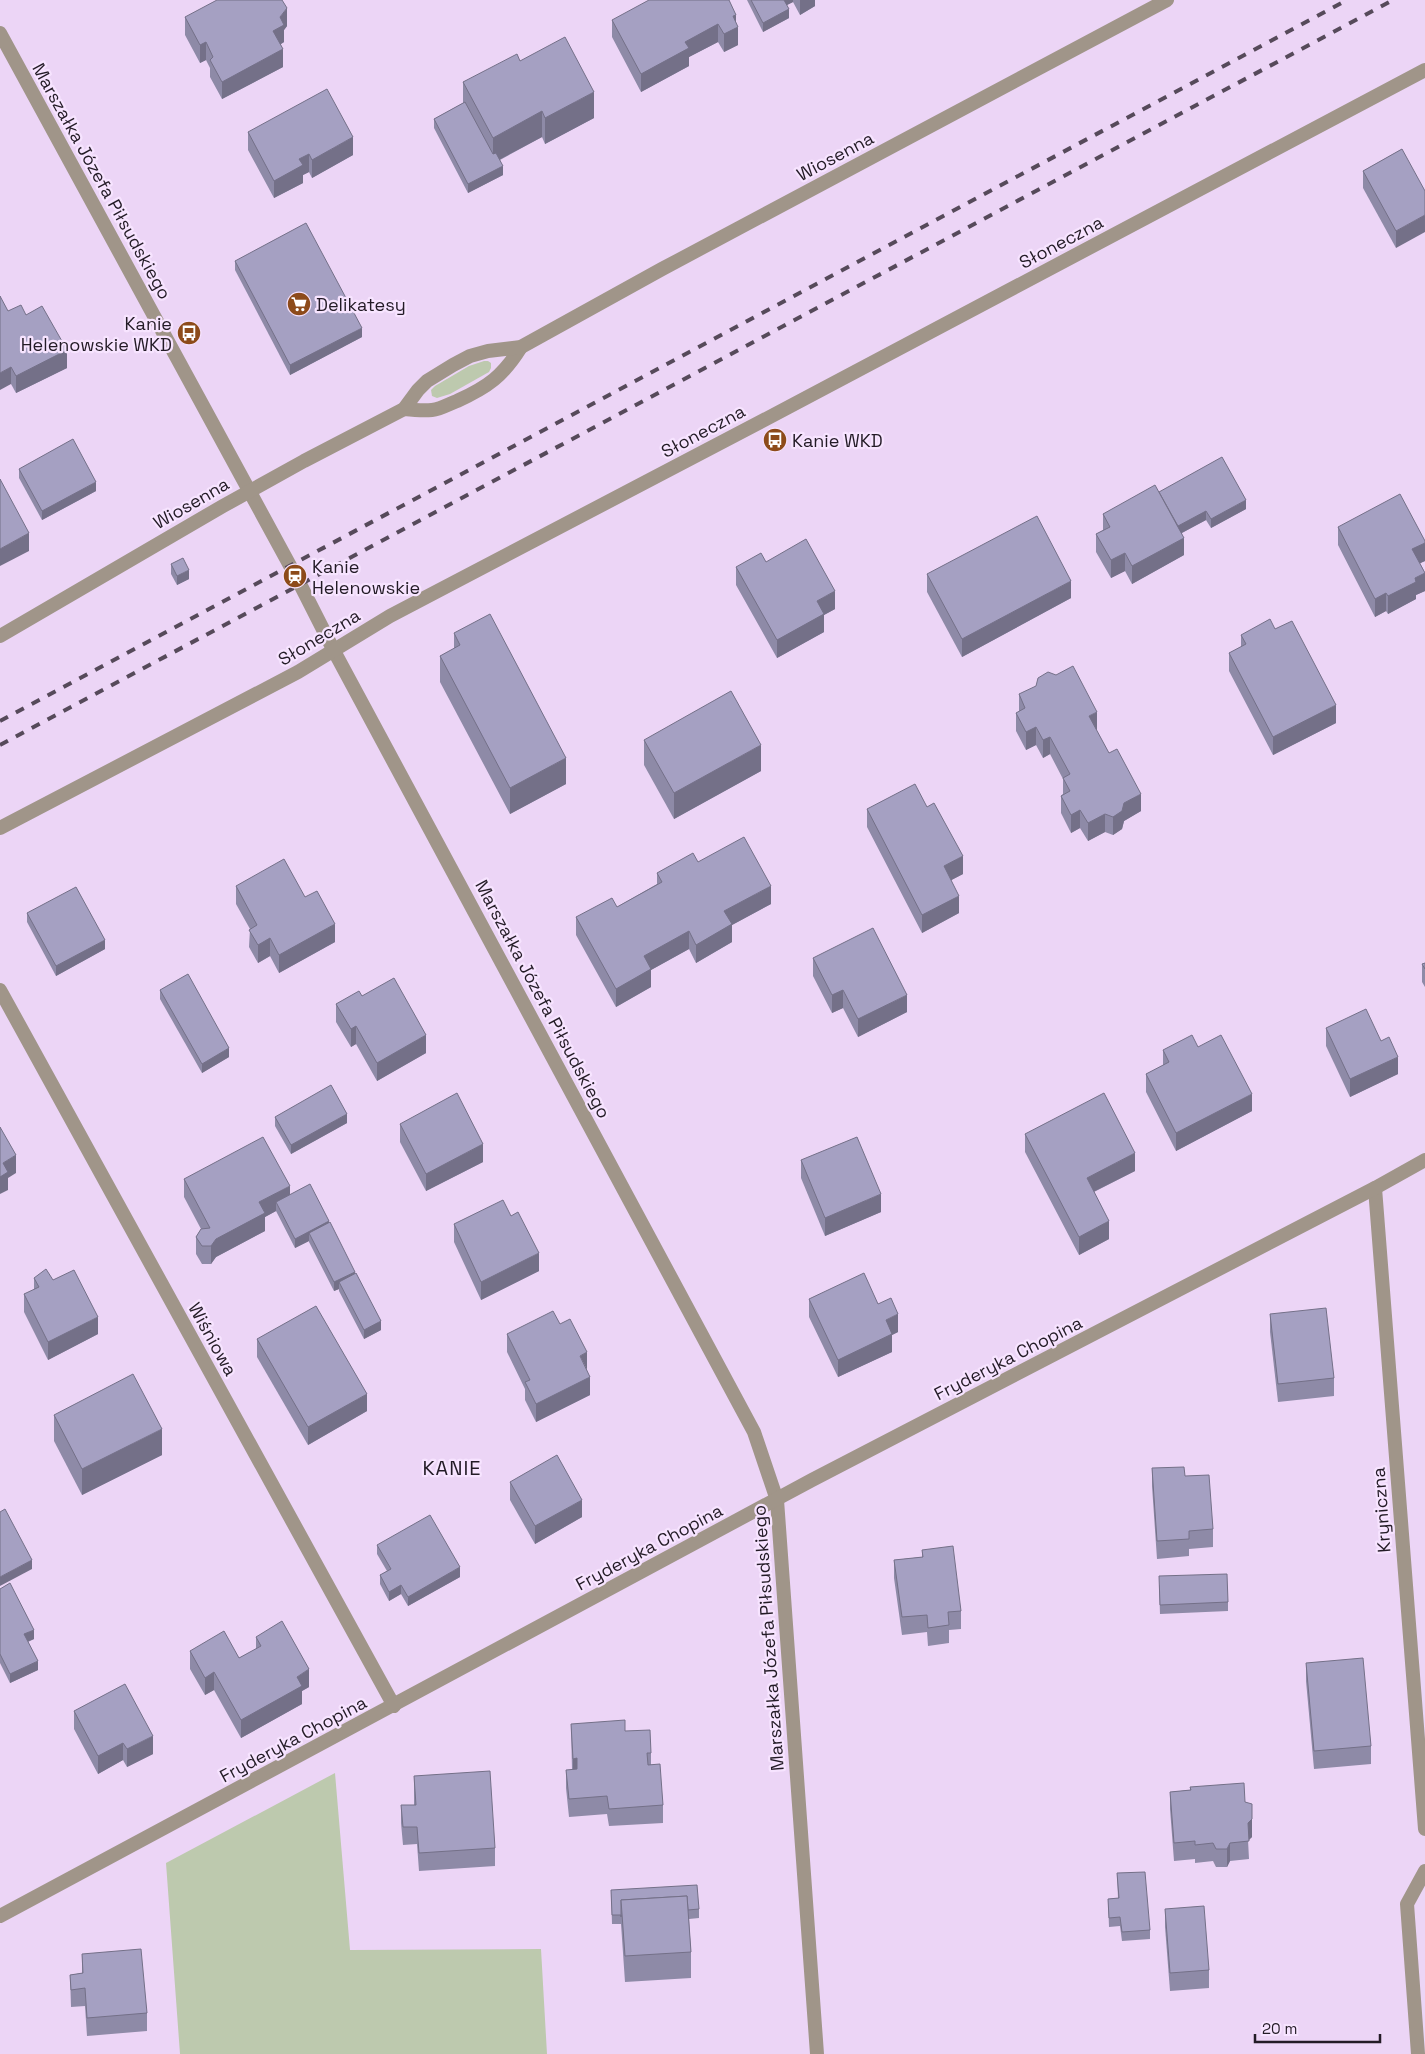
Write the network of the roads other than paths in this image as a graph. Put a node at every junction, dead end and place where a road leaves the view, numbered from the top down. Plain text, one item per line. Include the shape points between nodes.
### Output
1 (1167, 0) edge
2 (0, 33) edge
3 (1425, 70) edge
4 (521, 347) junction
5 (404, 409) junction
6 (250, 491) junction
7 (0, 636) edge
8 (334, 651) junction
9 (0, 828) edge
10 (0, 990) edge
11 (1425, 1160) edge
12 (1375, 1188) junction
13 (777, 1500) junction
14 (394, 1706) junction
15 (1425, 1829) edge
16 (1425, 1871) edge
17 (0, 1916) edge
18 (817, 2054) edge
19 (1418, 2054) edge

1 - 4 street, Wiosenna
2 - 6 street, Marszałka Józefa Piłsudskiego
3 - 8 street, Słoneczna via 390,616
4 - 5 street, Wiosenna via 488,350 453,365 427,381
4 - 5 street, Wiosenna via 503,373 477,392 438,409
5 - 6 street, Wiosenna
6 - 7 street, Wiosenna
6 - 8 street, Marszałka Józefa Piłsudskiego
8 - 9 street, Słoneczna
8 - 13 street, Marszałka Józefa Piłsudskiego via 754,1432
10 - 14 street, Wiśniowa
11 - 12 street, Fryderyka Chopina
12 - 13 street, Fryderyka Chopina
12 - 15 street, Kryniczna
13 - 14 street, Fryderyka Chopina
13 - 18 street, Marszałka Józefa Piłsudskiego
14 - 17 street, Fryderyka Chopina
16 - 19 street via 1407,1904

